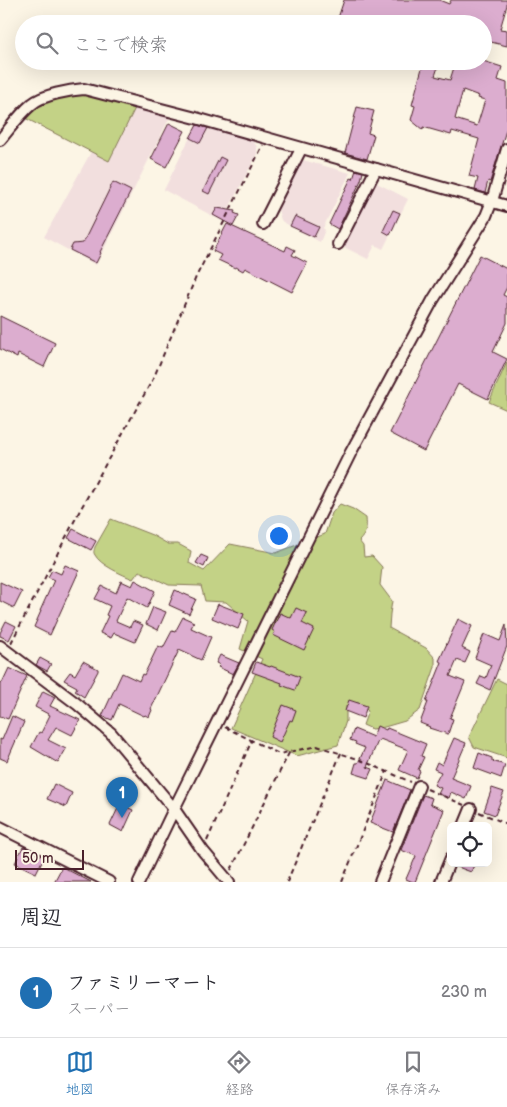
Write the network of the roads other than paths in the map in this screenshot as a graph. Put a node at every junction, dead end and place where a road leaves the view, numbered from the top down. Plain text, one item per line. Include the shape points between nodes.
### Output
1 (0, 140) edge
2 (301, 149) junction
3 (507, 149) edge
4 (376, 169) junction
5 (492, 202) junction
6 (507, 206) edge
7 (263, 224) dead end
8 (338, 244) dead end
9 (2, 648) edge
10 (419, 786) dead end
11 (174, 809) junction
12 (472, 809) dead end
13 (466, 822) edge
14 (0, 827) edge
15 (447, 867) edge
16 (228, 881) edge
17 (110, 882) edge
18 (139, 882) edge
19 (380, 882) edge
20 (441, 882) edge

1 - 2 street via 33,103 58,93 84,89
2 - 4 street
2 - 7 street
3 - 5 street
4 - 5 street
4 - 8 street
5 - 6 street
5 - 11 street via 433,300 351,452
9 - 11 street via 110,733
10 - 19 street
11 - 16 street
11 - 18 street
12 - 13 street
14 - 17 street
15 - 20 street

